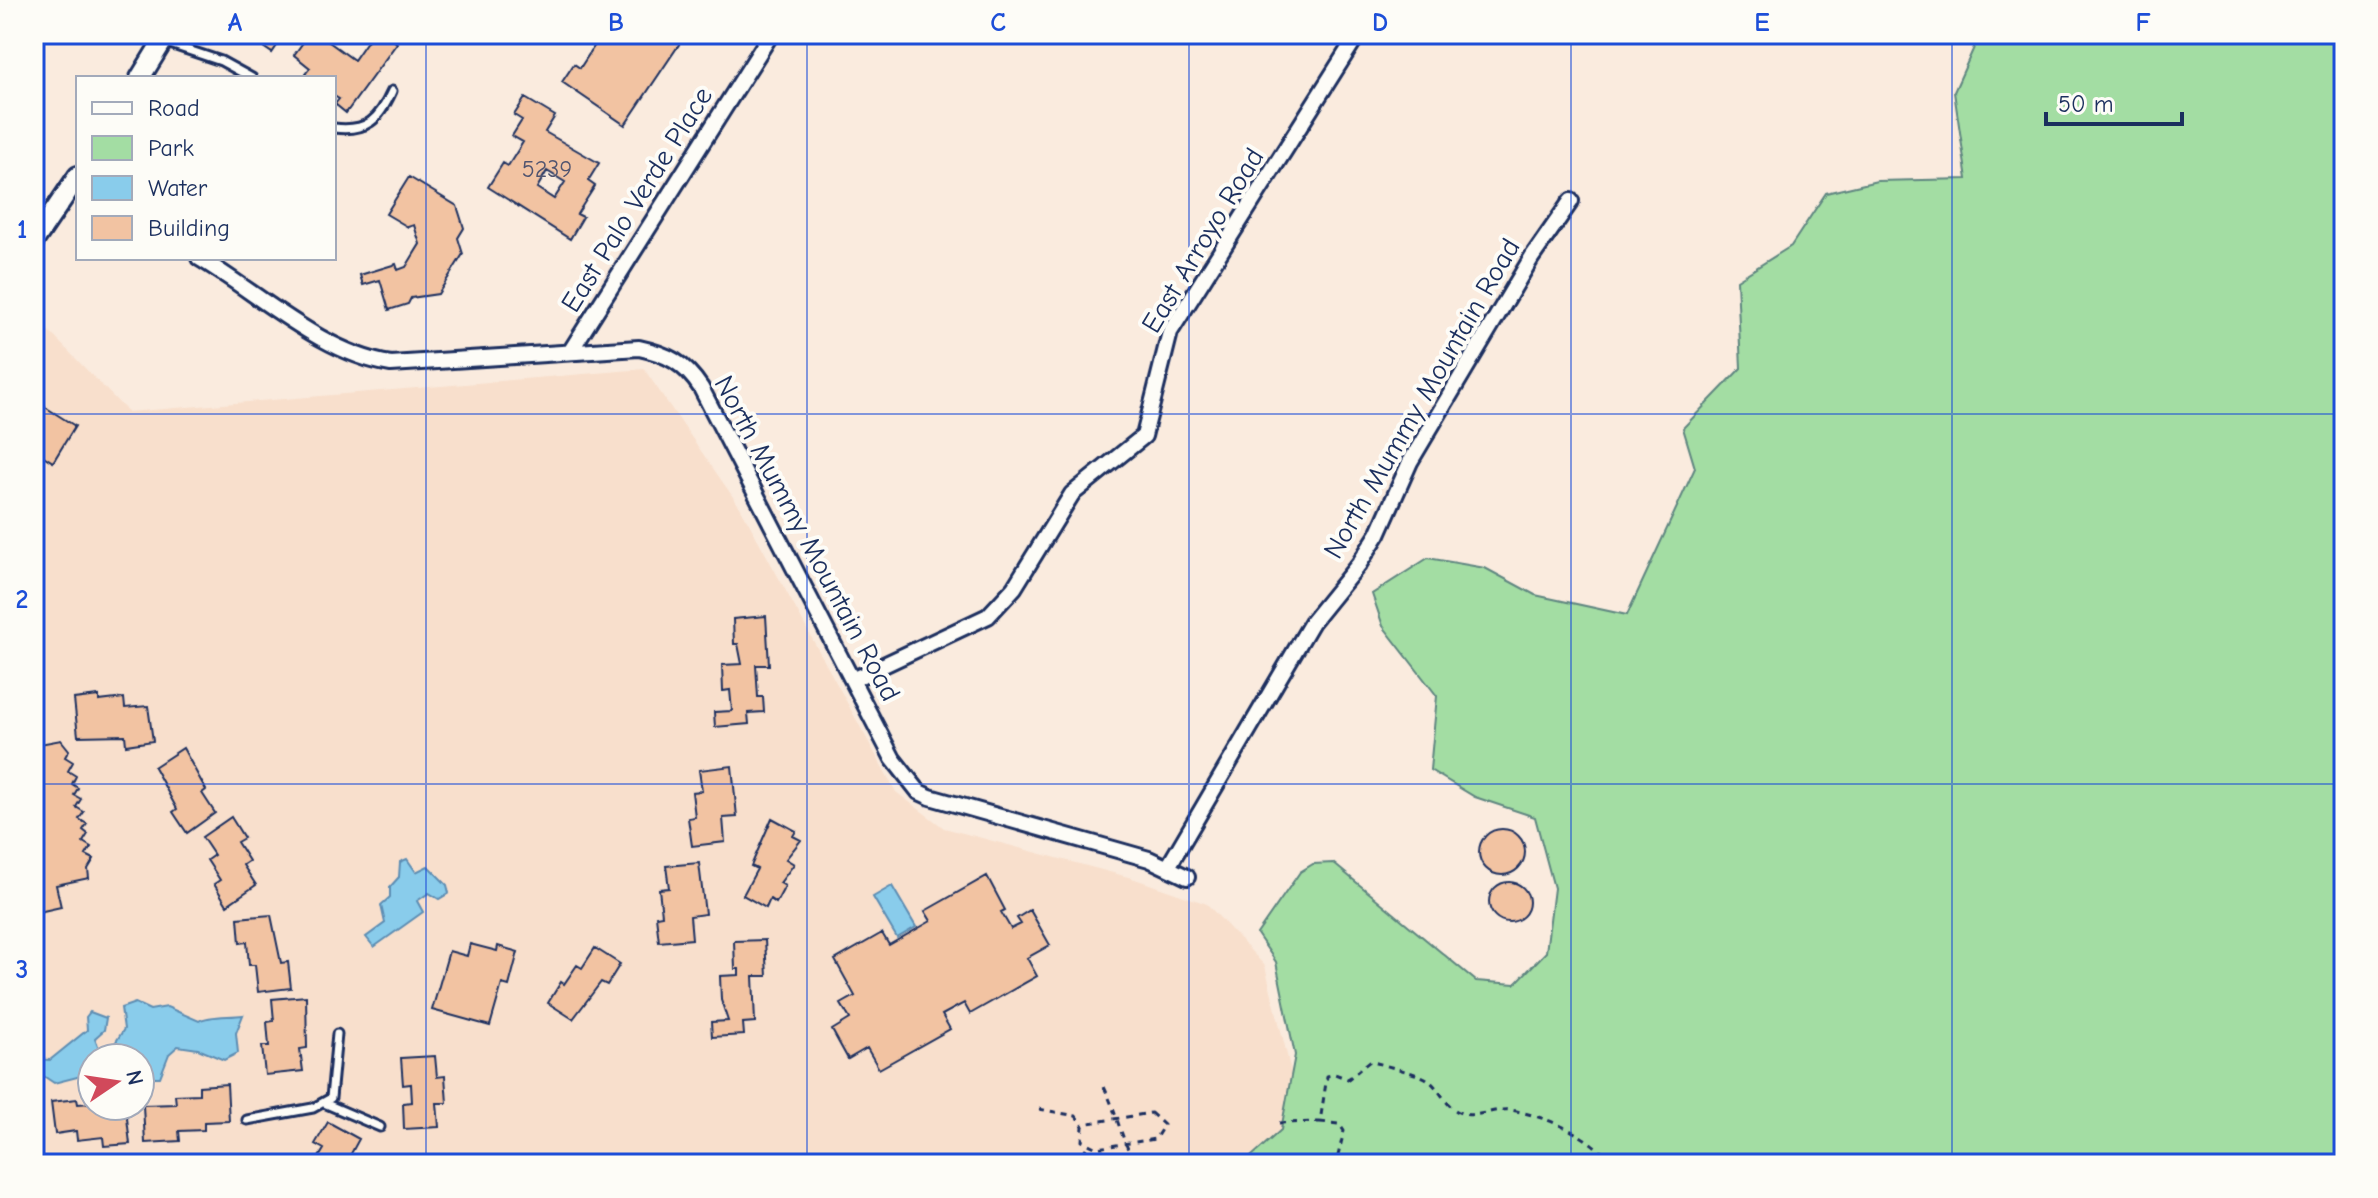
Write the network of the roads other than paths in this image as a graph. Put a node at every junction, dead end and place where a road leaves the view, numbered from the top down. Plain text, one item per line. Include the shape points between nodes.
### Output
1 (771, 34) edge
2 (1358, 34) edge
3 (165, 38) edge
4 (141, 76) edge
5 (248, 76) edge
6 (392, 91) dead end
7 (336, 128) edge
8 (72, 196) edge
9 (1571, 201) dead end
10 (34, 241) edge
11 (202, 260) edge
12 (570, 352) junction
13 (854, 679) junction
14 (1168, 867) junction
15 (1187, 877) dead end
16 (337, 1034) dead end
17 (324, 1103) junction
18 (247, 1120) dead end
19 (380, 1127) dead end

1 - 12 street, East Palo Verde Place
2 - 13 street, East Arroyo Road via 1170,332 1144,436 1072,494 1014,588 988,616
3 - 4 street
3 - 5 lane
6 - 7 lane via 381,114 355,131
8 - 10 street
9 - 14 street, North Mummy Mountain Road via 1410,462 1378,534 1312,622
11 - 12 street, North Mummy Mountain Road via 365,361 391,364
12 - 13 street, North Mummy Mountain Road via 651,351 670,356 692,374
13 - 14 street, North Mummy Mountain Road via 893,759 919,792
14 - 15 street, North Mummy Mountain Road
16 - 17 lane via 333,1089
17 - 18 lane
17 - 19 lane

